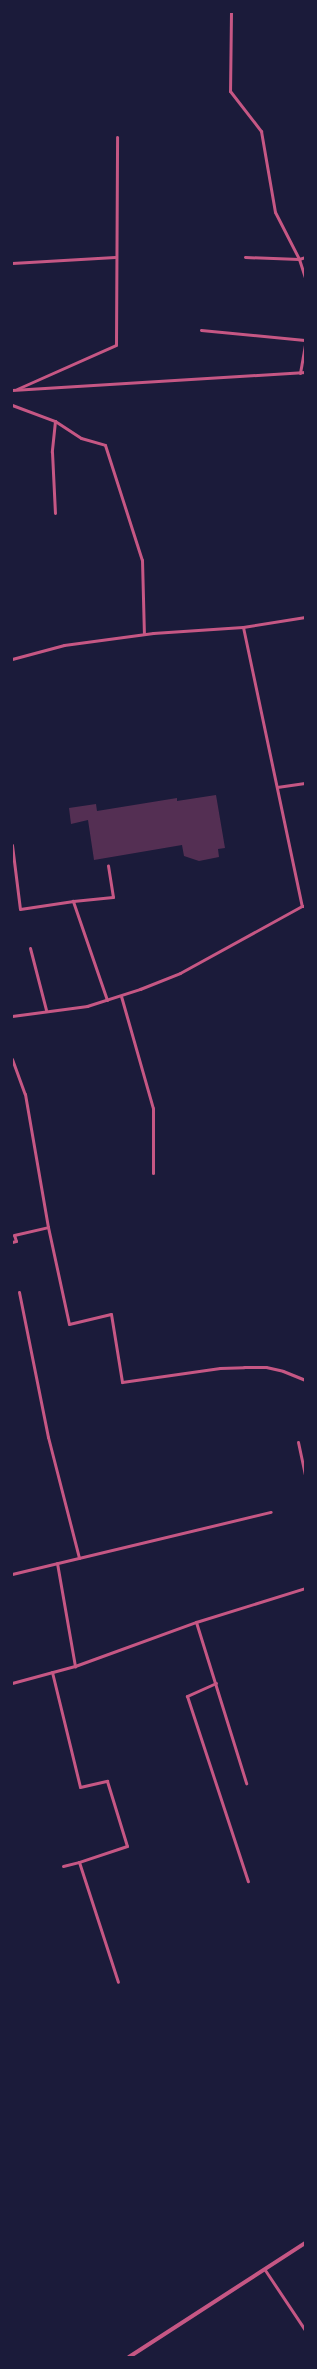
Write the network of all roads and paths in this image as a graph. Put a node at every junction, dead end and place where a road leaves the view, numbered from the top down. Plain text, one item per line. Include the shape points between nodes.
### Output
1 (231, 12) edge
2 (117, 137) dead end
3 (115, 257) junction
4 (245, 257) dead end
5 (305, 257) edge
6 (299, 259) junction
7 (12, 262) edge
8 (305, 278) edge
9 (201, 330) dead end
10 (305, 340) edge
11 (305, 345) edge
12 (305, 372) edge
13 (300, 373) junction
14 (16, 389) junction
15 (12, 390) edge
16 (12, 405) edge
17 (54, 422) junction
18 (55, 513) dead end
19 (305, 617) edge
20 (243, 627) junction
21 (144, 634) junction
22 (12, 659) edge
23 (305, 783) edge
24 (277, 787) junction
25 (12, 845) edge
26 (108, 865) dead end
27 (73, 901) junction
28 (303, 906) edge
29 (30, 948) dead end
30 (121, 996) junction
31 (107, 1000) junction
32 (46, 1010) junction
33 (12, 1016) edge
34 (12, 1059) edge
35 (153, 1173) dead end
36 (48, 1227) junction
37 (12, 1242) edge
38 (19, 1292) dead end
39 (305, 1380) edge
40 (298, 1442) dead end
41 (305, 1474) edge
42 (271, 1512) dead end
43 (79, 1558) junction
44 (57, 1563) junction
45 (12, 1574) edge
46 (305, 1588) edge
47 (196, 1622) junction
48 (75, 1666) junction
49 (52, 1672) junction
50 (12, 1683) edge
51 (216, 1683) junction
52 (246, 1784) dead end
53 (79, 1862) junction
54 (63, 1866) dead end
55 (248, 1880) dead end
56 (118, 1982) dead end
57 (305, 2243) edge
58 (265, 2270) junction
59 (305, 2330) edge
60 (130, 2357) edge

1 - 6 lane via 230,91 261,131 275,212
2 - 3 lane
3 - 7 lane
3 - 14 lane via 116,345
4 - 6 lane
5 - 6 lane
6 - 8 lane
9 - 10 lane
11 - 13 lane
12 - 13 lane
13 - 14 lane
14 - 15 lane
16 - 17 lane
17 - 18 lane via 52,452
17 - 21 lane via 81,438 105,445 142,560
19 - 20 lane
20 - 21 lane
20 - 24 lane
21 - 22 lane via 64,645
23 - 24 lane
24 - 28 lane
25 - 27 lane via 20,909
26 - 27 lane via 114,898
27 - 31 lane
28 - 30 lane via 180,973
29 - 32 lane
30 - 31 lane
30 - 35 lane via 153,1108
31 - 32 lane via 87,1006
32 - 33 lane
34 - 36 lane via 25,1094
36 - 37 lane via 14,1235 16,1241
36 - 39 lane via 68,1324 111,1314 122,1382 220,1368 251,1367 283,1371
38 - 43 lane via 48,1437
40 - 41 lane
42 - 43 lane
43 - 44 lane
44 - 45 lane
44 - 48 lane
46 - 47 lane
47 - 48 lane
47 - 51 lane
48 - 49 lane
49 - 50 lane
49 - 53 lane via 80,1787 107,1781 128,1846
51 - 52 lane
51 - 55 lane via 188,1696
53 - 54 lane
53 - 56 lane
57 - 58 street
58 - 59 lane
58 - 60 street

